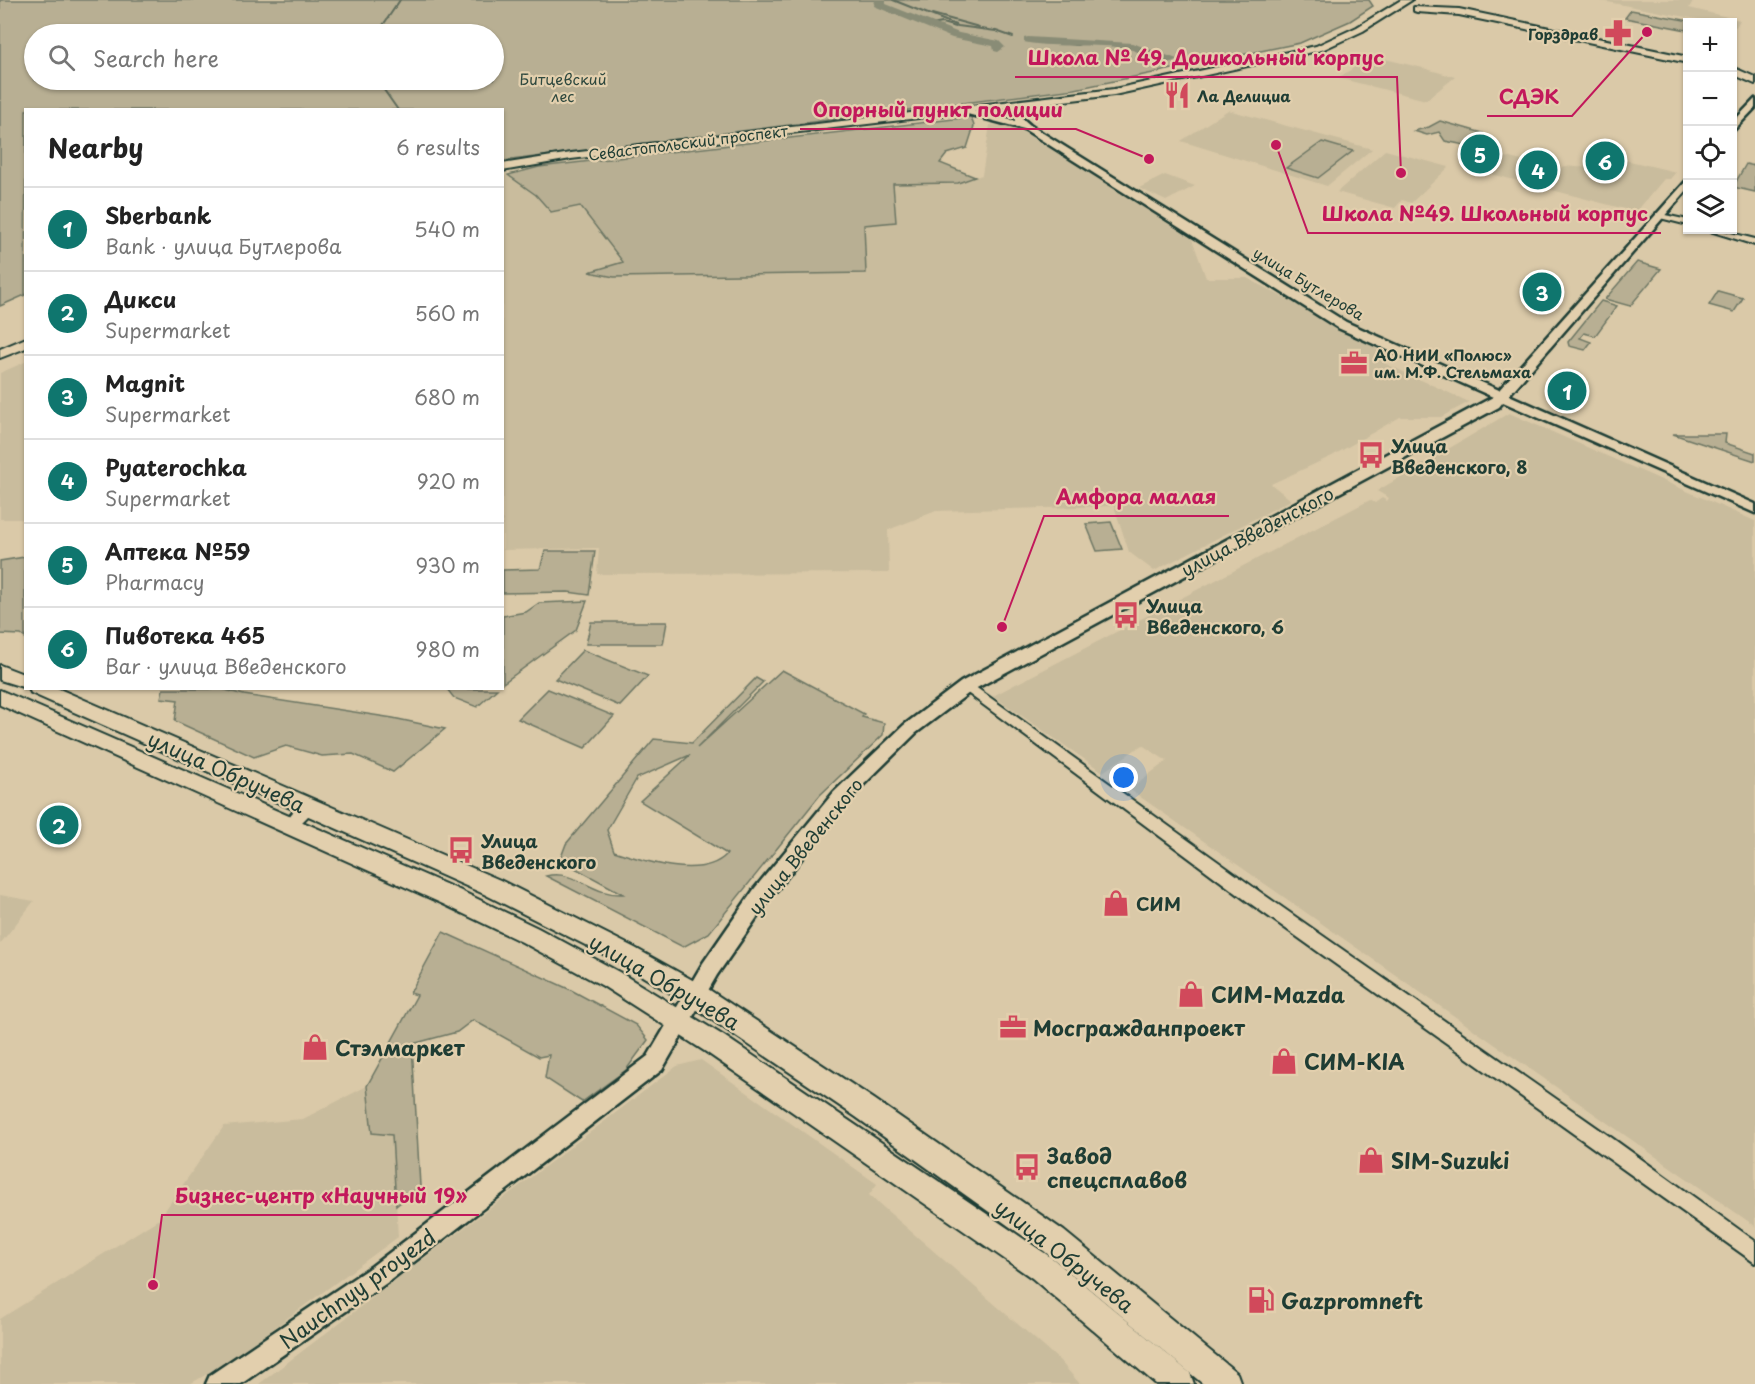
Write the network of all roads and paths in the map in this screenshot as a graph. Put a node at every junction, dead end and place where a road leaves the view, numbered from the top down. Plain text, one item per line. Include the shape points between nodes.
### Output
1 (1407, 0) edge
2 (1433, 0) edge
3 (1388, 4) edge
4 (1417, 9) junction
5 (1459, 12) junction
6 (1683, 59) edge
7 (1737, 71) edge
8 (1754, 76) edge
9 (1156, 81) junction
10 (1045, 101) junction
11 (1755, 102) edge
12 (957, 110) junction
13 (1735, 126) edge
14 (1027, 127) junction
15 (504, 166) edge
16 (504, 166) edge
17 (1683, 188) edge
18 (1659, 215) junction
19 (1683, 222) edge
20 (1726, 234) edge
21 (1755, 242) edge
22 (24, 335) edge
23 (24, 343) edge
24 (0, 345) edge
25 (0, 354) edge
26 (1501, 398) junction
27 (1755, 509) edge
28 (0, 672) edge
29 (24, 682) edge
30 (967, 686) junction
31 (43, 690) edge
32 (0, 697) edge
33 (317, 810) junction
34 (298, 830) junction
35 (696, 995) junction
36 (680, 1024) junction
37 (1755, 1252) edge
38 (219, 1384) edge
39 (1179, 1384) edge
40 (1226, 1384) edge

1 - 3 main road, Севастопольский проспект
2 - 4 main road via 1431,5
2 - 5 main road
3 - 4 main road
3 - 9 main road, Севастопольский проспект via 1360,29 1319,48
4 - 5 main road
5 - 6 main road
7 - 8 main road
9 - 10 main road, Севастопольский проспект
9 - 15 main road, Севастопольский проспект via 567,154
10 - 12 main road, Севастопольский проспект
10 - 14 street via 1017,112 1018,119
11 - 13 street
12 - 14 street, улица Бутлерова
12 - 16 main road, Севастопольский проспект
14 - 26 street, улица Бутлерова via 1333,320
17 - 18 street, улица Введенского
18 - 19 street
18 - 26 street, улица Введенского
20 - 21 street
22 - 24 main road
23 - 25 main road
26 - 27 street, улица Бутлерова
26 - 30 street, улица Введенского
28 - 29 main road
30 - 35 street, улица Введенского via 910,729 840,797 762,894
30 - 37 street via 1257,899
31 - 33 main road, улица Обручева
32 - 34 main road, улица Обручева
33 - 34 street via 304,811 296,817 293,825
33 - 35 main road, улица Обручева via 492,887 627,955
34 - 36 main road, улица Обручева via 530,935 611,978
35 - 36 street, улица Введенского
35 - 40 main road, улица Обручева via 1054,1241
36 - 38 street, Nauchnyy proyezd via 655,1062 380,1274
36 - 39 main road, улица Обручева via 1042,1268

